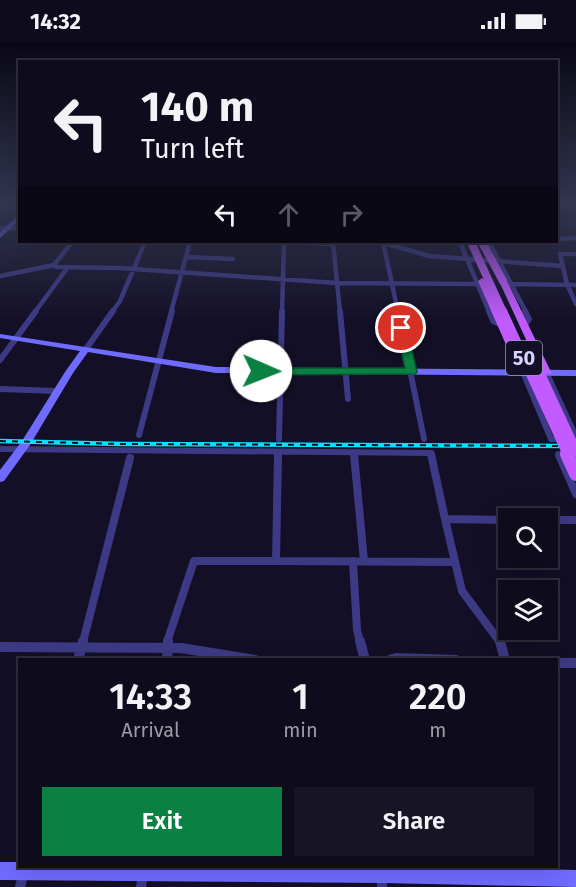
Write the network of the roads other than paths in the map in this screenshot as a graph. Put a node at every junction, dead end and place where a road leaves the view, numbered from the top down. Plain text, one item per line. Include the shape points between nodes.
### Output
1 (71, 243) edge
2 (145, 243) edge
3 (190, 243) edge
4 (284, 243) edge
5 (333, 243) edge
6 (382, 243) edge
7 (385, 243) edge
8 (459, 243) edge
9 (466, 243) edge
10 (471, 243) edge
11 (480, 243) edge
12 (481, 243) edge
13 (490, 243) edge
14 (576, 254) edge
15 (187, 256) junction
16 (234, 259) dead end
17 (466, 259) junction
18 (500, 262) junction
19 (54, 265) junction
20 (68, 267) junction
21 (562, 267) junction
22 (134, 269) junction
23 (182, 273) junction
24 (0, 276) edge
25 (283, 279) junction
26 (337, 283) junction
27 (480, 283) junction
28 (507, 283) junction
29 (391, 284) junction
30 (567, 284) junction
31 (576, 285) edge
32 (576, 304) edge
33 (0, 336) edge
34 (15, 338) junction
35 (86, 349) junction
36 (0, 360) edge
37 (159, 361) junction
38 (279, 372) junction
39 (346, 372) junction
40 (411, 372) junction
41 (523, 372) junction
42 (546, 372) junction
43 (576, 373) edge
44 (0, 389) edge
45 (57, 391) junction
46 (348, 399) dead end
47 (139, 435) dead end
48 (576, 438) edge
49 (279, 439) dead end
50 (424, 439) dead end
51 (0, 449) edge
52 (20, 451) junction
53 (278, 452) junction
54 (354, 453) junction
55 (576, 453) edge
56 (130, 458) dead end
57 (576, 474) edge
58 (0, 477) edge
59 (576, 494) edge
60 (445, 519) junction
61 (498, 520) edge
62 (558, 520) edge
63 (576, 520) edge
64 (276, 561) junction
65 (353, 561) junction
66 (364, 561) junction
67 (455, 562) junction
68 (0, 647) edge
69 (82, 647) junction
70 (166, 647) junction
71 (79, 658) edge
72 (167, 658) edge
73 (241, 658) edge
74 (364, 658) edge
75 (504, 658) edge
76 (558, 663) edge
77 (576, 663) edge
78 (0, 871) edge
79 (23, 875) edge
80 (143, 875) edge
81 (382, 876) edge
82 (544, 878) edge
83 (576, 879) edge

1 - 19 street
2 - 22 street
3 - 15 street
4 - 25 street
5 - 26 street
6 - 29 street
7 - 17 street via 417,253
8 - 17 street
9 - 27 main road, 50
10 - 57 main road, 50, bridge
11 - 55 main road, 50, bridge
12 - 28 main road, 50, bridge
13 - 18 street
14 - 21 street via 560,254
15 - 16 street
15 - 23 street
17 - 18 street
17 - 27 street
18 - 21 street
18 - 28 street
19 - 20 street
19 - 24 street
20 - 22 street
20 - 34 street
21 - 30 street
22 - 23 street
22 - 35 street via 112,315
23 - 25 street
23 - 37 street
25 - 26 street
25 - 38 street
26 - 29 street
26 - 39 street
27 - 29 street
27 - 41 main road, 50
28 - 30 street
28 - 42 main road, 50
29 - 40 street
30 - 31 street
30 - 32 street
33 - 34 street
34 - 35 street
34 - 36 street
35 - 37 street
35 - 45 street
37 - 38 street via 216,370
37 - 47 street
38 - 39 street
38 - 49 street
39 - 40 street
39 - 46 street
40 - 41 street
40 - 50 street
41 - 42 street
41 - 48 street via 551,439
42 - 43 street
42 - 48 street
44 - 45 street
45 - 52 street
51 - 52 street
52 - 53 street
52 - 58 street
53 - 54 street
53 - 64 street
54 - 60 street via 431,453
54 - 66 street
55 - 59 street via 559,455
56 - 69 street
60 - 61 street
60 - 67 street
62 - 63 street
64 - 65 street
64 - 70 street via 194,561
65 - 66 street
65 - 74 street via 357,630
66 - 67 street
67 - 75 street via 462,591 499,639
68 - 69 street
69 - 70 street
69 - 71 street
70 - 72 street
70 - 73 street
76 - 77 street
78 - 79 street
79 - 80 street
80 - 81 street
81 - 82 street
82 - 83 street

